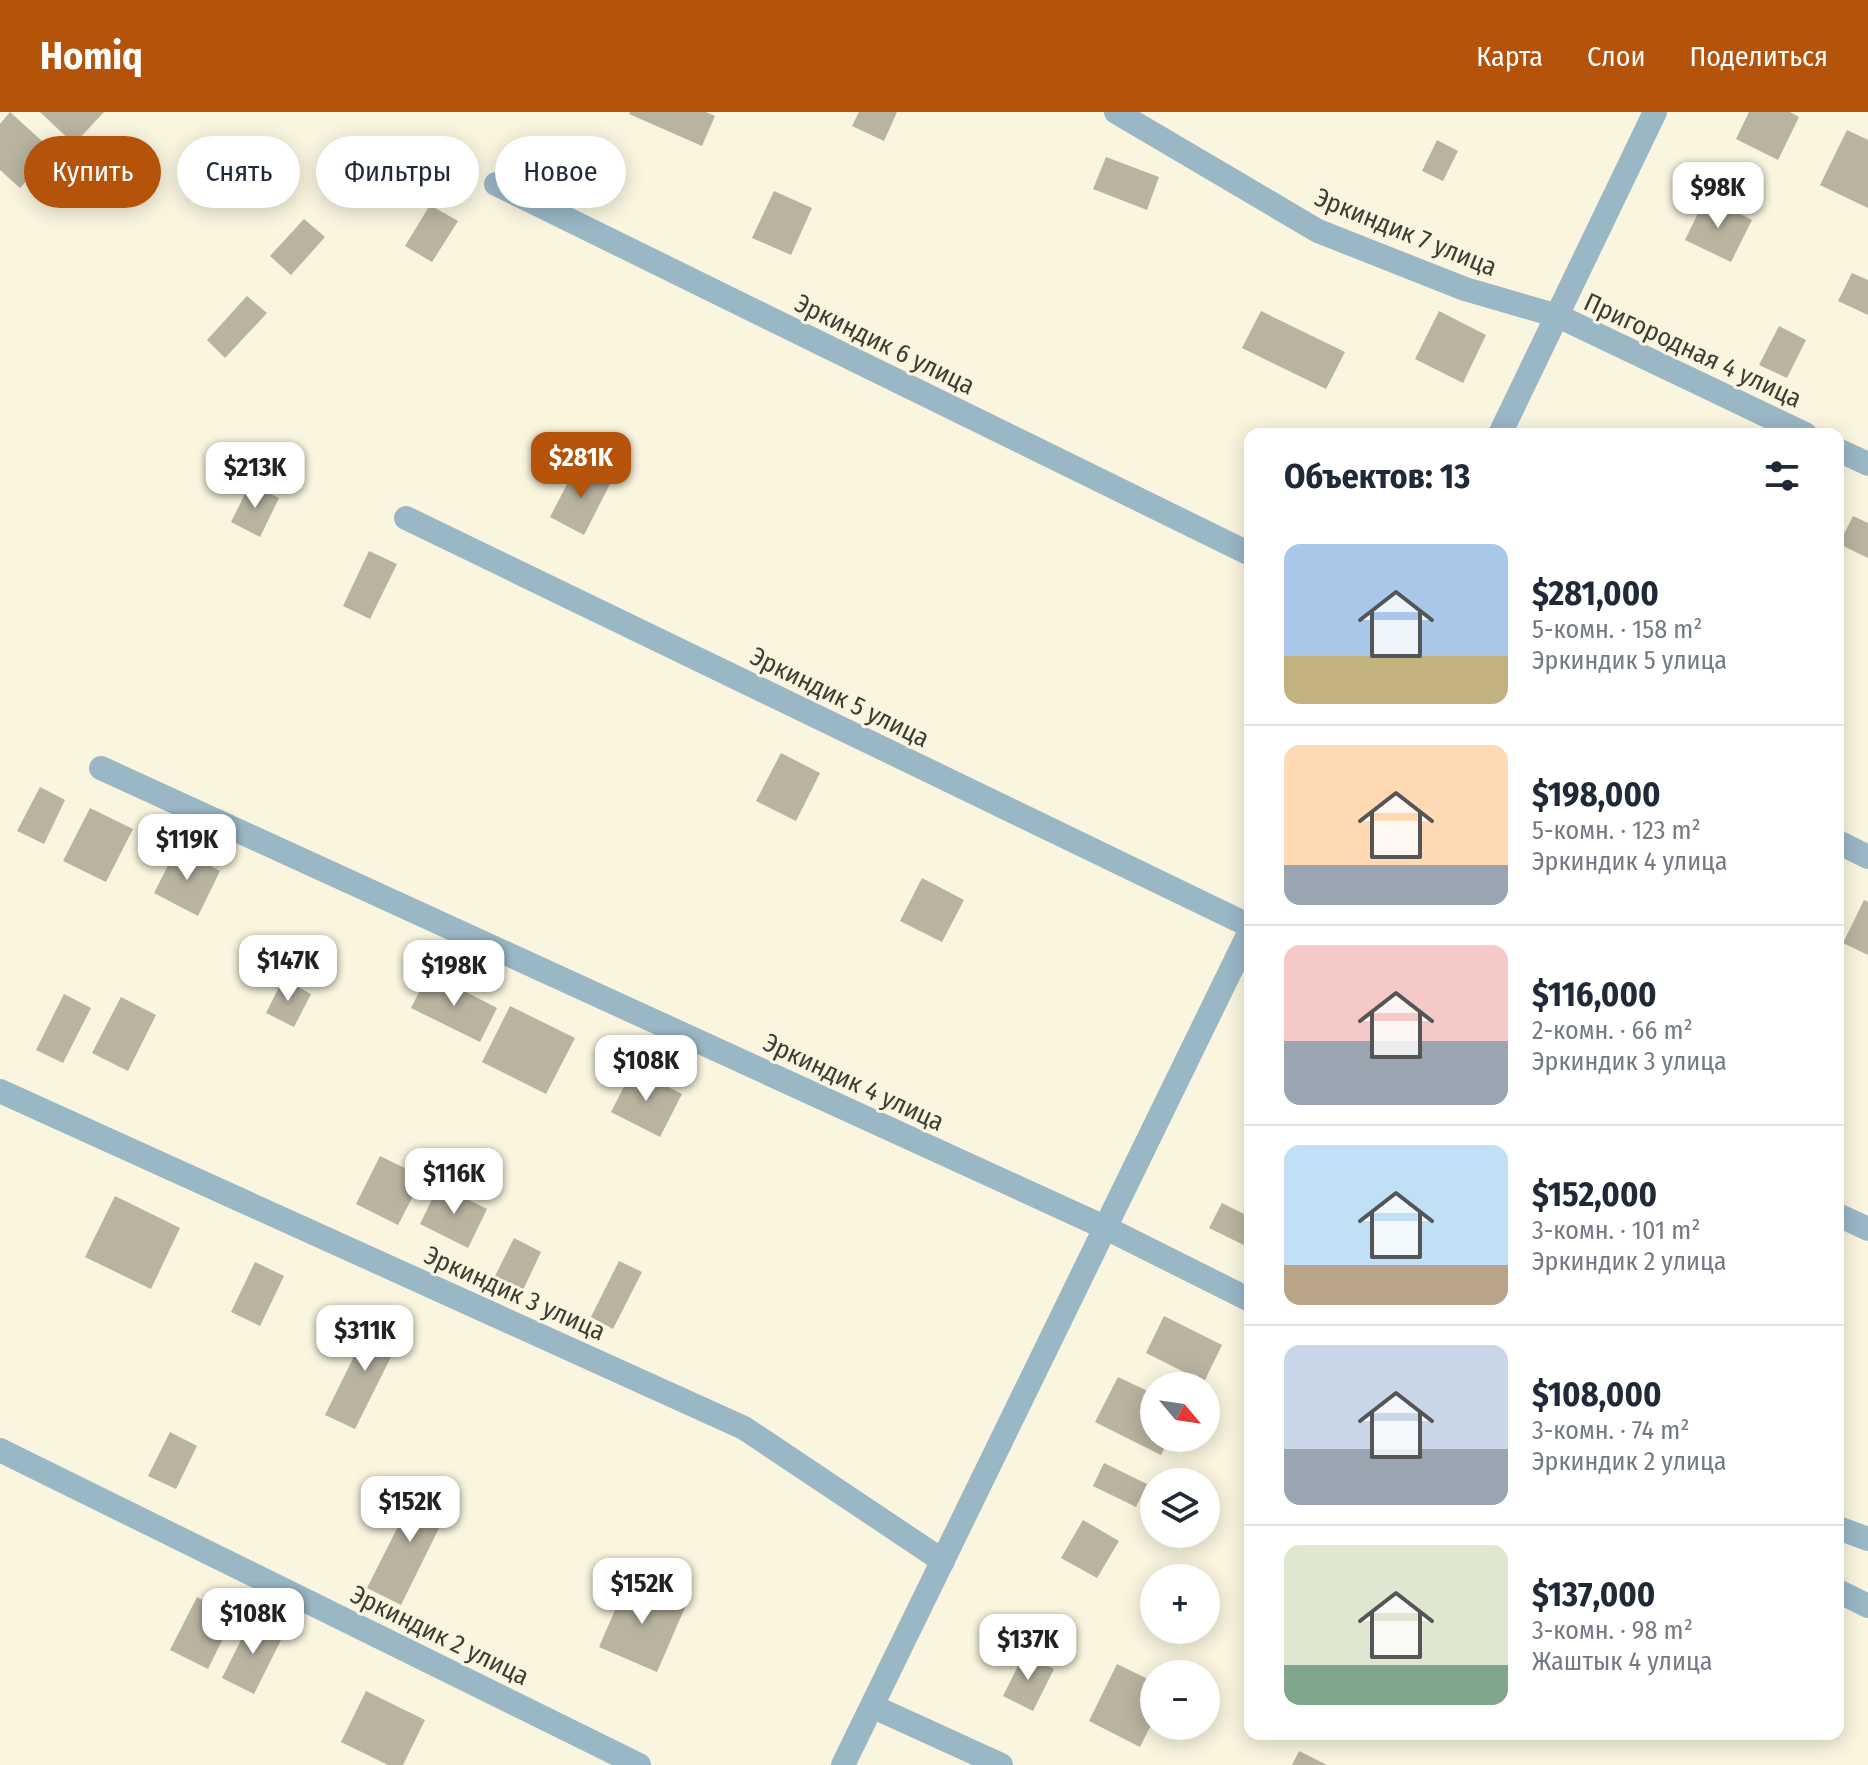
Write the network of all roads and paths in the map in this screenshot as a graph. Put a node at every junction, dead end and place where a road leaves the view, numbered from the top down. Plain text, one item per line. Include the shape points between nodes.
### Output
1 (1116, 112) edge
2 (1655, 112) edge
3 (545, 208) edge
4 (1558, 316) junction
5 (1503, 428) edge
6 (1792, 428) edge
7 (1844, 453) edge
8 (1868, 464) edge
9 (406, 518) dead end
10 (1244, 551) edge
11 (101, 768) dead end
12 (1844, 845) edge
13 (1868, 857) edge
14 (1244, 926) edge
15 (1244, 941) edge
16 (0, 1091) edge
17 (1844, 1218) edge
18 (1104, 1227) junction
19 (1868, 1229) edge
20 (1244, 1297) edge
21 (0, 1450) edge
22 (1844, 1530) edge
23 (1868, 1539) edge
24 (943, 1561) junction
25 (1844, 1594) edge
26 (1868, 1606) edge
27 (874, 1707) junction
28 (639, 1765) edge
29 (843, 1765) edge
30 (1001, 1765) edge

1 - 4 street, Эркиндик 7 улица via 1318,231 1465,289
2 - 4 street
3 - 10 street, Эркиндик 6 улица
4 - 5 street
4 - 6 street, Пригородная 4 улица
7 - 8 street
9 - 14 street, Эркиндик 5 улица
11 - 18 street, Эркиндик 4 улица
12 - 13 street
15 - 18 street
16 - 24 street, Эркиндик 3 улица via 744,1428
17 - 19 street
18 - 20 street, Эркиндик 4 улица
18 - 24 street
21 - 28 street, Эркиндик 2 улица
22 - 23 street
24 - 27 street
25 - 26 street
27 - 29 street
27 - 30 street

